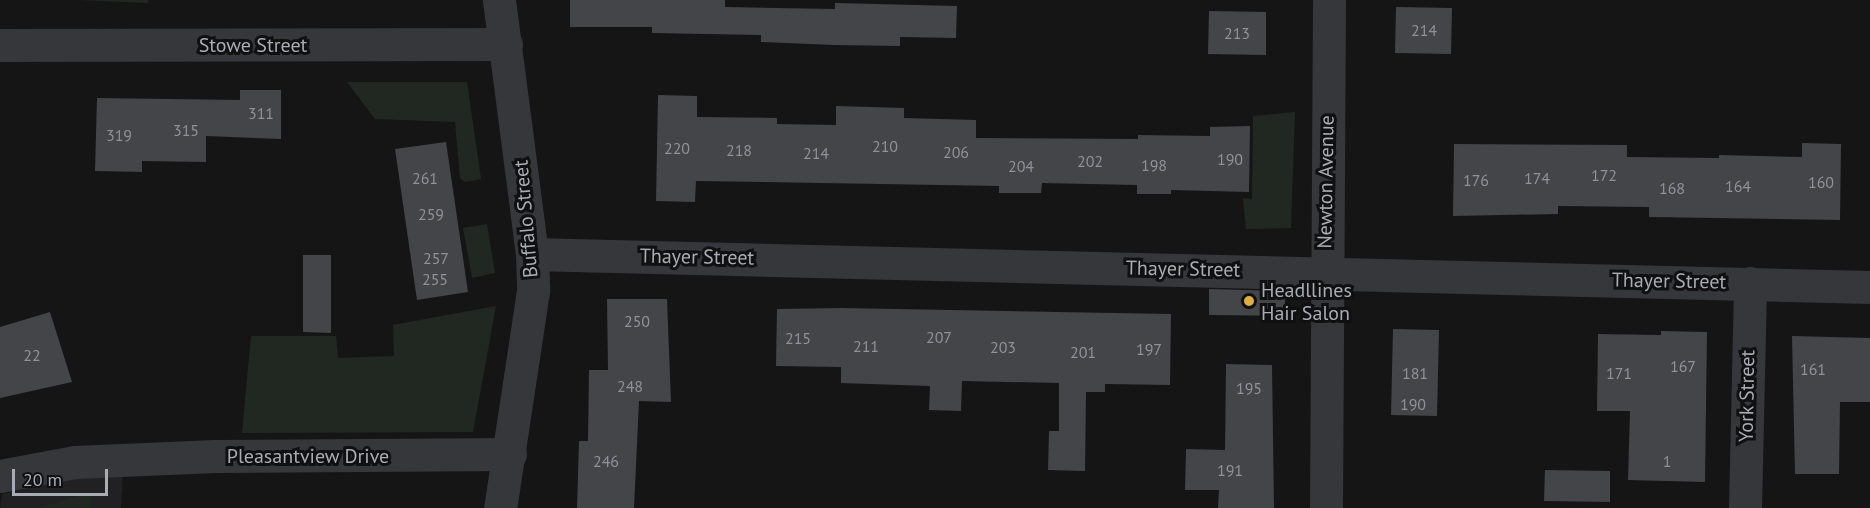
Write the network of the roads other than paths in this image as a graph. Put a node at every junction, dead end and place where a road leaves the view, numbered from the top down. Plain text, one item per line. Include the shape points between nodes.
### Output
1 (499, 0) edge
2 (1329, 0) edge
3 (506, 44) junction
4 (0, 45) edge
5 (532, 254) junction
6 (1325, 272) junction
7 (1750, 283) junction
8 (1870, 287) edge
9 (510, 454) junction
10 (0, 476) edge
11 (500, 508) edge
12 (1326, 508) edge
13 (1745, 508) edge

1 - 3 street, Buffalo Street
2 - 6 street, Newton Avenue
3 - 4 street, Stowe Street
3 - 5 street, Buffalo Street
5 - 6 street, Thayer Street
5 - 9 street, Buffalo Street via 532,296
6 - 7 street, Thayer Street
6 - 12 street, Newton Avenue
7 - 8 street, Thayer Street
7 - 13 street, York Street
9 - 10 street, Pleasantview Drive via 215,456 75,462
9 - 11 street, Buffalo Street

